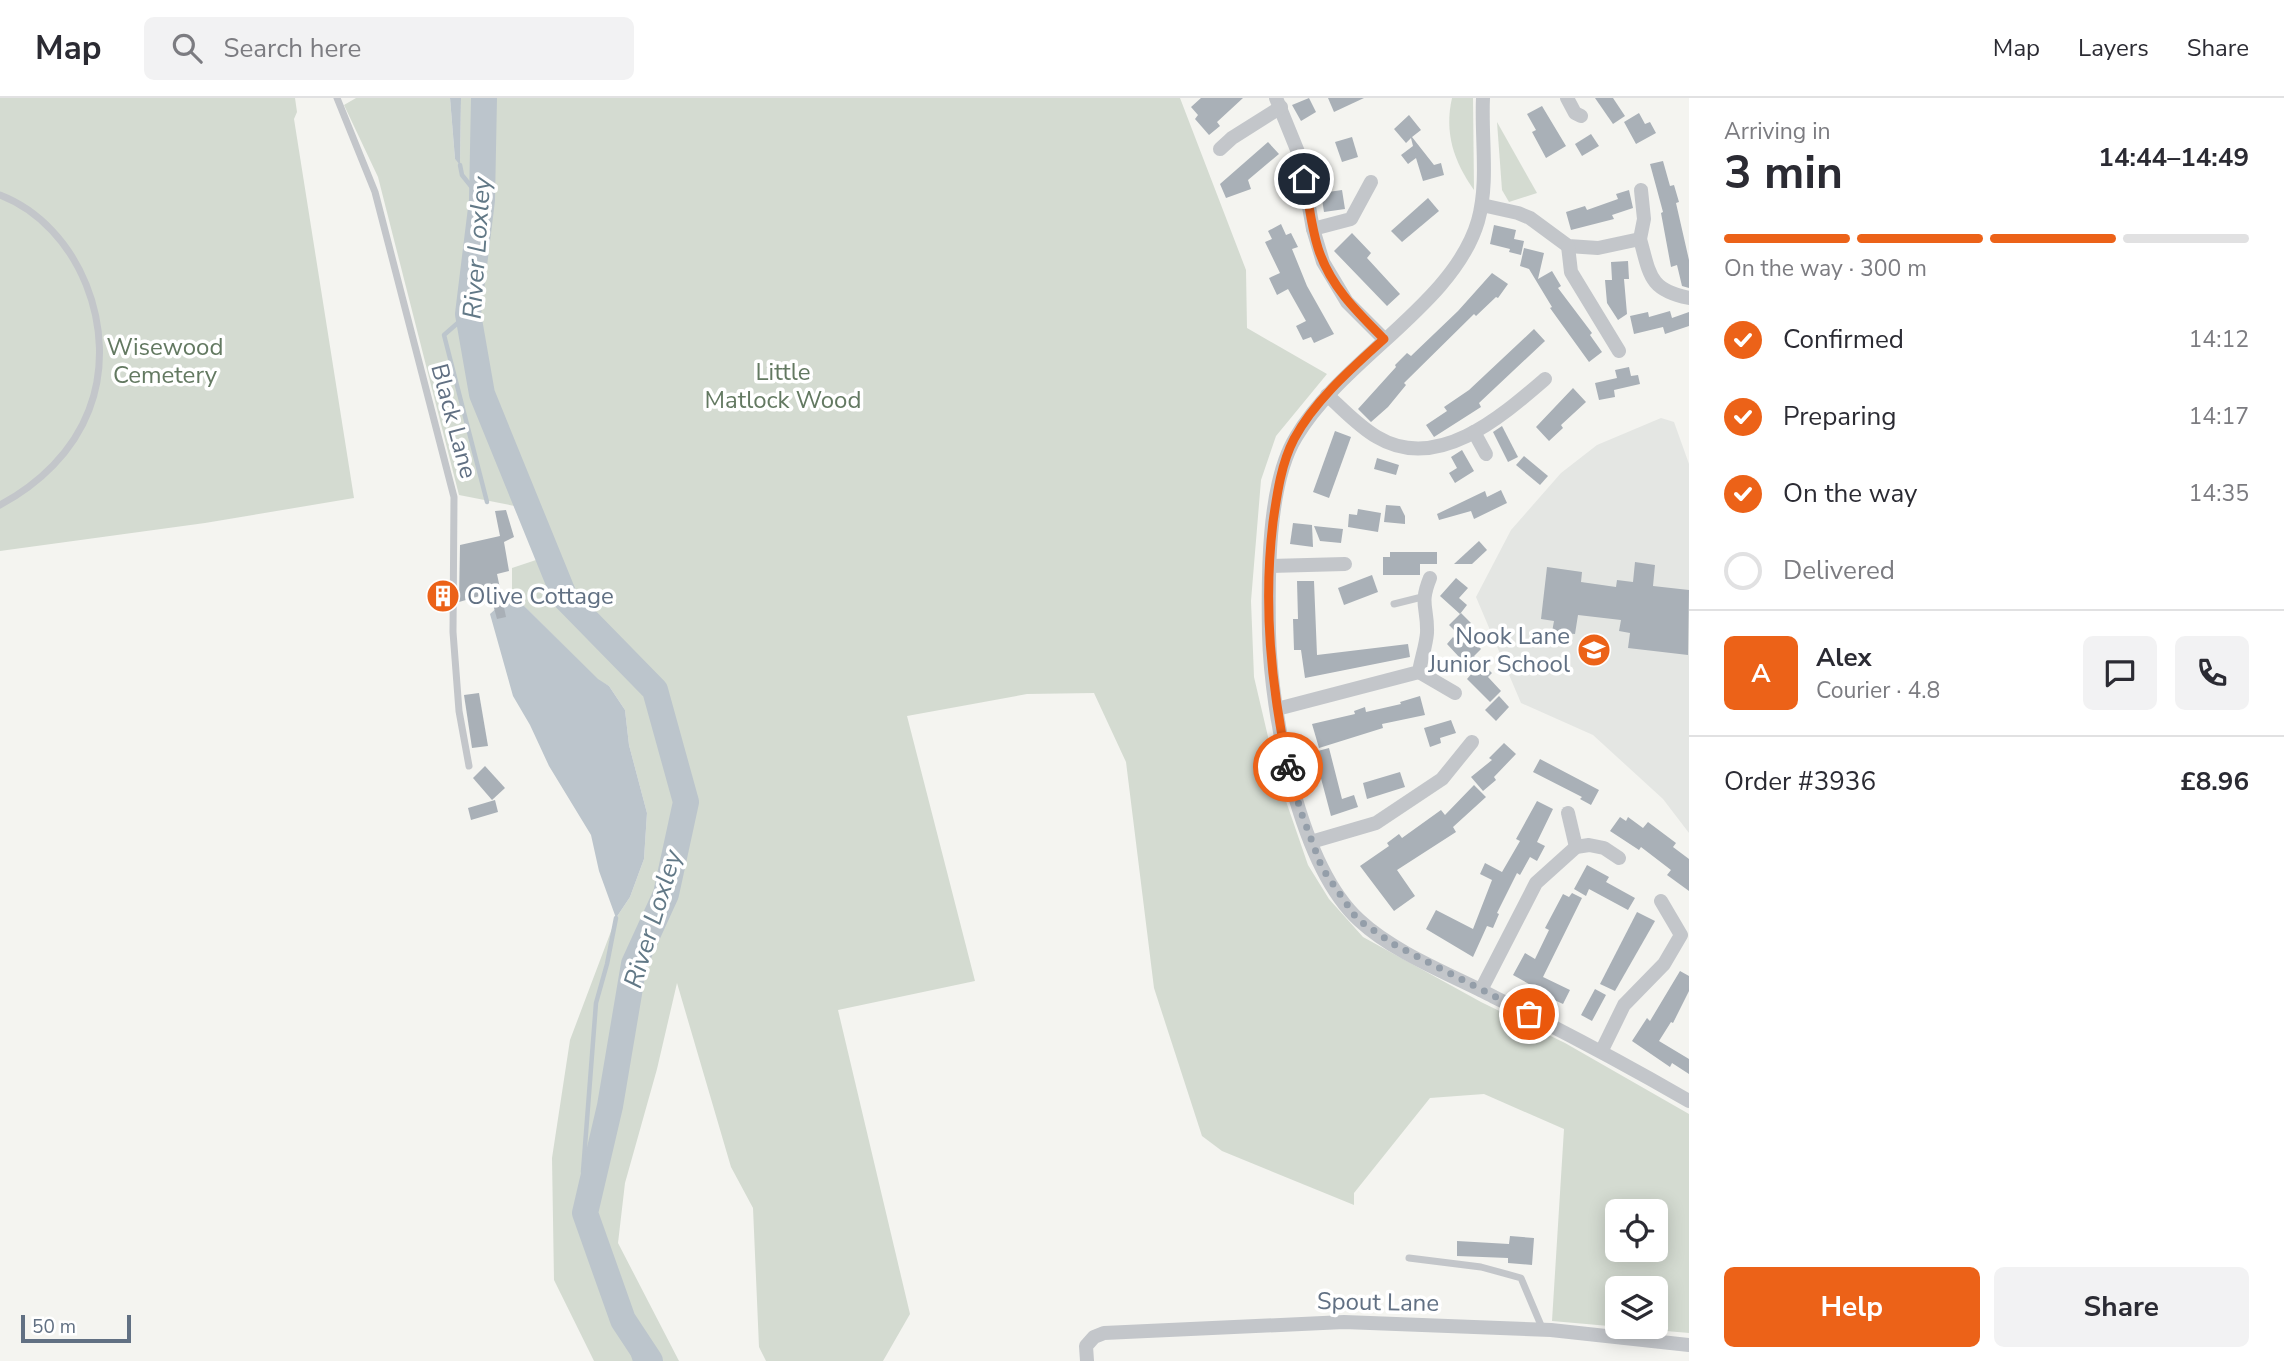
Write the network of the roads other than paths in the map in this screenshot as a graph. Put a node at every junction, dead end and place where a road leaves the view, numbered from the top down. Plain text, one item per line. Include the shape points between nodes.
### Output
1 (337, 98) edge
2 (1483, 98) edge
3 (1567, 98) edge
4 (1278, 102) edge
5 (1581, 116) dead end
6 (1220, 149) dead end
7 (1371, 182) dead end
8 (1640, 191) dead end
9 (0, 195) edge
10 (1482, 205) junction
11 (1313, 229) junction
12 (1640, 239) junction
13 (1568, 246) junction
14 (1689, 298) edge
15 (1384, 339) junction
16 (1619, 351) dead end
17 (1545, 379) dead end
18 (1327, 395) junction
19 (1474, 432) junction
20 (1486, 454) dead end
21 (0, 505) edge
22 (1345, 564) dead end
23 (1270, 566) junction
24 (1430, 578) dead end
25 (1422, 597) junction
26 (1394, 604) dead end
27 (1419, 672) junction
28 (1455, 693) dead end
29 (1277, 709) junction
30 (1472, 742) dead end
31 (469, 766) dead end
32 (1568, 813) dead end
33 (1311, 842) junction
34 (1576, 847) junction
35 (1619, 858) dead end
36 (1661, 901) dead end
37 (1481, 990) junction
38 (1602, 1051) junction
39 (1689, 1101) edge
40 (1409, 1258) dead end
41 (1543, 1330) junction
42 (1689, 1345) edge
43 (1087, 1361) edge

1 - 31 lane, Black Lane via 375,192 454,497 453,632
2 - 10 street
3 - 5 street
4 - 6 street
4 - 11 street via 1300,157
7 - 11 street via 1351,219
8 - 12 street via 1644,219
9 - 21 lane via 59,236 88,284 97,324 98,372 90,408 75,438 29,488
10 - 13 street via 1518,212
10 - 15 street via 1471,240 1453,272
11 - 15 street via 1334,283
12 - 13 street via 1598,248
12 - 14 street via 1653,282 1667,293
13 - 16 street via 1571,272
15 - 18 street
17 - 19 street
18 - 19 street via 1377,438 1397,446 1439,448
18 - 23 street via 1294,439 1284,466
19 - 20 street
22 - 23 street
23 - 29 street via 1269,651
24 - 25 street
25 - 26 lane
25 - 27 street via 1427,635
27 - 28 street
27 - 29 street
29 - 33 street
30 - 33 street via 1442,779 1376,823
32 - 34 street
33 - 37 street via 1334,888 1357,919 1395,945
34 - 35 street via 1604,848
34 - 37 street via 1528,894
36 - 38 street via 1681,935 1664,964 1624,1005
37 - 38 street
38 - 39 street
40 - 41 lane via 1521,1278
41 - 42 street, Spout Lane
41 - 43 street, Spout Lane via 1345,1322 1118,1332 1094,1337 1086,1346

